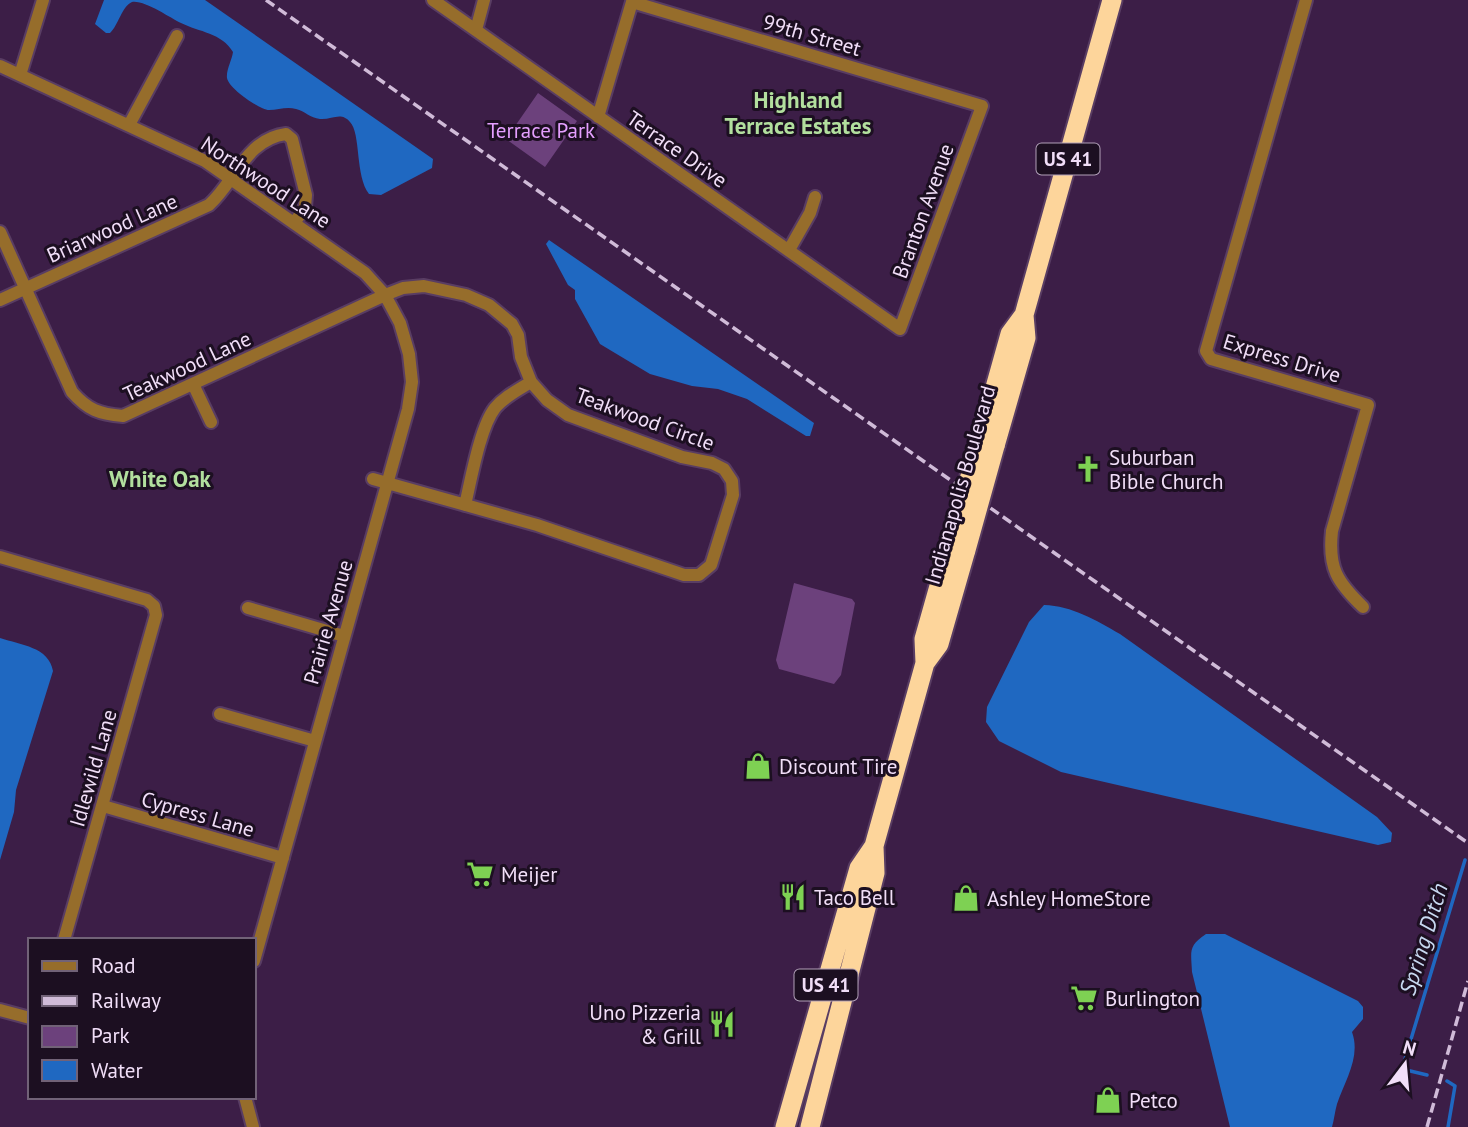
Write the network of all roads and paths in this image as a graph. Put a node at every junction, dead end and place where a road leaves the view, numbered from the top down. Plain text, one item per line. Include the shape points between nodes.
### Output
1 (43, 0) edge
2 (433, 0) edge
3 (484, 0) edge
4 (1306, 0) edge
5 (1112, 1) edge
6 (476, 30) junction
7 (177, 36) dead end
8 (0, 66) edge
9 (20, 75) junction
10 (982, 106) joint
11 (598, 117) junction
12 (130, 125) junction
13 (231, 179) junction
14 (815, 197) dead end
15 (295, 222) junction
16 (0, 232) edge
17 (789, 250) junction
18 (25, 288) junction
19 (385, 295) junction
20 (0, 300) edge
21 (901, 329) joint
22 (531, 382) junction
23 (193, 384) junction
24 (211, 422) dead end
25 (373, 479) dead end
26 (387, 483) junction
27 (465, 505) junction
28 (0, 557) edge
29 (1363, 607) dead end
30 (248, 608) dead end
31 (344, 636) junction
32 (220, 714) dead end
33 (315, 741) junction
34 (103, 806) junction
35 (874, 846) junction
36 (283, 858) junction
37 (65, 938) edge
38 (256, 954) edge
39 (0, 1010) edge
40 (28, 1017) edge
41 (246, 1099) edge
42 (253, 1127) edge
43 (785, 1127) edge
44 (810, 1127) edge

1 - 9 street
2 - 6 street, Terrace Drive
3 - 6 street
4 - 29 street, Express Drive via 1206,351 1211,359 1368,405 1330,548 1342,586
5 - 35 highway, Indianapolis Boulevard / US 41, bridge via 1024,315 1026,338 988,443 958,548 939,644 925,663
6 - 11 street, Terrace Drive
7 - 12 street
8 - 9 street, Northwood Lane
9 - 12 street, Northwood Lane
10 - 11 street, 99th Street via 632,2
10 - 21 street, Branton Avenue
11 - 17 street, Terrace Drive
12 - 13 street, Northwood Lane via 205,161
13 - 15 street, Northwood Lane
13 - 15 street, Briarwood Lane via 247,155 286,134 292,139 306,195
13 - 18 street, Briarwood Lane via 209,205
14 - 17 street
15 - 19 street, Northwood Lane via 365,273
16 - 18 street, Teakwood Lane
17 - 21 street, Terrace Drive
18 - 20 street, Briarwood Lane
18 - 23 street, Teakwood Lane via 72,392 84,405 103,415 123,416
19 - 22 street, Teakwood Circle via 424,286 489,304 512,324
19 - 23 street, Teakwood Lane
19 - 26 street, Prairie Avenue via 400,323 412,382
22 - 27 street via 494,410
22 - 27 street, Teakwood Circle via 568,415 724,469 732,481 733,495 711,565 699,575 684,575
23 - 24 street
25 - 26 street, Teakwood Circle
26 - 27 street, Teakwood Circle
26 - 31 street, Prairie Avenue
28 - 34 street, Idlewild Lane via 147,600 154,606 156,615
30 - 31 street
31 - 33 street, Prairie Avenue
32 - 33 street
33 - 36 street, Prairie Avenue
34 - 36 street, Cypress Lane
34 - 37 street, Idlewild Lane
35 - 43 highway, Indianapolis Boulevard / US 41 via 859,868
35 - 44 highway, Indianapolis Boulevard / US 41 via 875,873
36 - 38 street, Prairie Avenue
39 - 40 street
41 - 42 street

